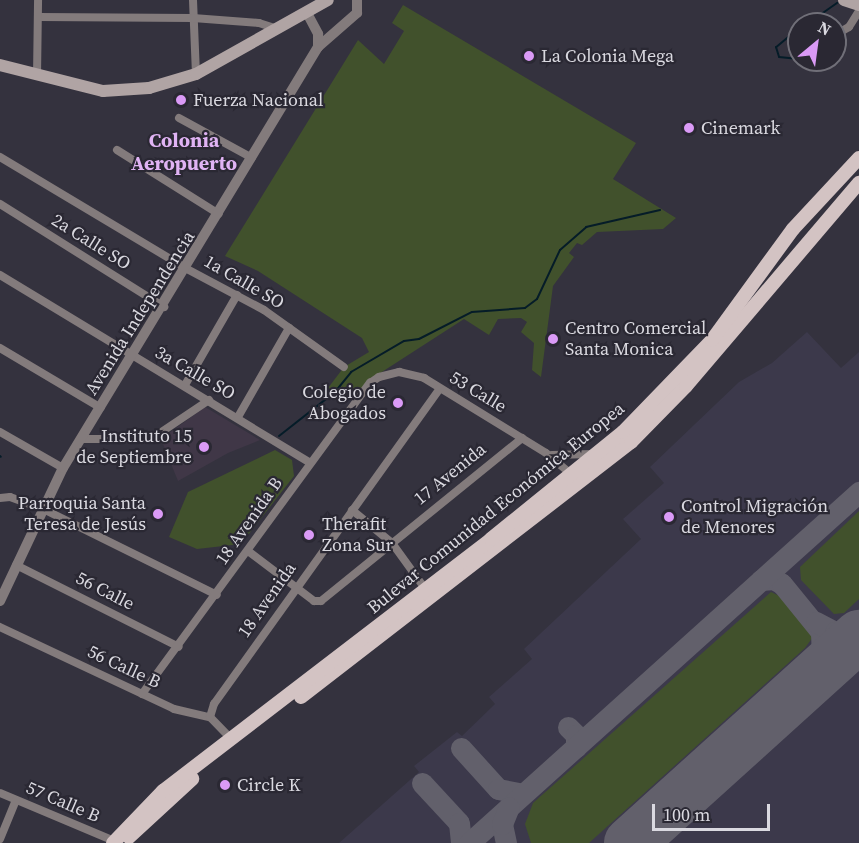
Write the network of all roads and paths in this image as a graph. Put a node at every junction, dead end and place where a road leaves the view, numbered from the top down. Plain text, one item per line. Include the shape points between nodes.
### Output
1 (38, 0) edge
2 (193, 0) edge
3 (328, 0) edge
4 (357, 0) edge
5 (844, 0) edge
6 (859, 5) edge
7 (859, 10) edge
8 (307, 13) junction
9 (39, 17) junction
10 (193, 18) junction
11 (847, 28) edge
12 (278, 29) junction
13 (318, 47) junction
14 (0, 65) edge
15 (196, 74) junction
16 (37, 76) junction
17 (179, 118) dead end
18 (117, 150) dead end
19 (0, 157) edge
20 (252, 158) junction
21 (859, 158) edge
22 (859, 183) edge
23 (0, 204) edge
24 (219, 214) junction
25 (187, 269) junction
26 (0, 275) edge
27 (237, 295) junction
28 (164, 307) junction
29 (290, 328) junction
30 (0, 348) edge
31 (133, 356) junction
32 (344, 367) dead end
33 (389, 374) joint
34 (185, 385) junction
35 (440, 388) junction
36 (209, 400) junction
37 (101, 408) junction
38 (238, 417) junction
39 (0, 432) edge
40 (522, 438) junction
41 (81, 439) junction
42 (546, 453) junction
43 (597, 453) junction
44 (311, 462) junction
45 (63, 468) junction
46 (571, 474) junction
47 (0, 498) edge
48 (41, 508) junction
49 (352, 510) junction
50 (392, 543) junction
51 (492, 545) junction
52 (248, 551) junction
53 (16, 565) junction
54 (296, 587) junction
55 (426, 590) junction
56 (217, 595) junction
57 (0, 600) edge
58 (0, 627) edge
59 (180, 647) junction
60 (142, 694) junction
61 (210, 717) junction
62 (231, 739) junction
63 (0, 793) edge
64 (16, 800) junction
65 (0, 839) edge
66 (117, 842) edge

1 - 9 street
2 - 10 street
3 - 8 main road
4 - 13 street, Avenida Independencia via 357,13
5 - 6 main road
7 - 11 street
8 - 12 main road
8 - 13 street via 318,33
9 - 10 street
9 - 16 street
10 - 12 street via 249,22
10 - 15 street
12 - 15 main road
13 - 20 street, Avenida Independencia
14 - 16 main road
15 - 16 main road via 149,88 103,91
17 - 20 street
18 - 24 street
19 - 25 street, 1a Calle SO
20 - 24 street, Avenida Independencia
21 - 43 main road, Bulevar Comunidad Económica Europea via 794,229 678,379
22 - 51 main road, Bulevar Comunidad Económica Europea via 686,386 631,442
23 - 28 street, 2a Calle SO
24 - 25 street, Avenida Independencia
25 - 27 street, 1a Calle SO
25 - 28 street, Avenida Independencia
26 - 31 street, 3a Calle SO
27 - 29 street, 1a Calle SO
27 - 34 street
28 - 31 street, Avenida Independencia
29 - 32 street, 1a Calle SO
29 - 38 street
30 - 37 street
31 - 34 street, 3a Calle SO
31 - 37 street, Avenida Independencia
33 - 35 street, 53 Calle via 409,372
33 - 44 street, 18 Avenida B via 370,383
34 - 36 street, 3a Calle SO
35 - 40 street, 53 Calle
35 - 49 street, 18 Avenida
36 - 38 street, 3a Calle SO
36 - 41 street via 150,439
37 - 41 street, Avenida Independencia
38 - 44 street, 3a Calle SO
39 - 45 street
40 - 42 street, 53 Calle
40 - 50 street, 17 Avenida
41 - 45 street, Avenida Independencia
42 - 43 street, 53 Calle via 563,457
42 - 46 street, 53 Calle
43 - 46 main road, Bulevar Comunidad Económica Europea
44 - 52 street, 18 Avenida B
45 - 48 street, Avenida Independencia
46 - 51 main road, Bulevar Comunidad Económica Europea
47 - 48 street via 10,496
48 - 53 street, Avenida Independencia
48 - 56 street
49 - 50 street
49 - 54 street, 18 Avenida
50 - 54 street, 17 Avenida via 330,597 315,601
50 - 55 street
51 - 55 main road, Bulevar Comunidad Económica Europea
51 - 66 main road, Bulevar Comunidad Económica Europea
52 - 54 street
52 - 56 street, 18 Avenida B
53 - 57 street, Avenida Independencia
53 - 59 street, 56 Calle
54 - 61 street, 18 Avenida via 214,704
55 - 62 main road, Bulevar Comunidad Económica Europea
56 - 59 street, 18 Avenida B
58 - 60 street, 56 Calle B
59 - 60 street, 18 Avenida B
60 - 61 street, 56 Calle B via 174,709
61 - 62 street
62 - 66 main road, Bulevar Comunidad Económica Europea via 163,790
63 - 64 street, 57 Calle B
64 - 65 street
64 - 66 street, 57 Calle B

